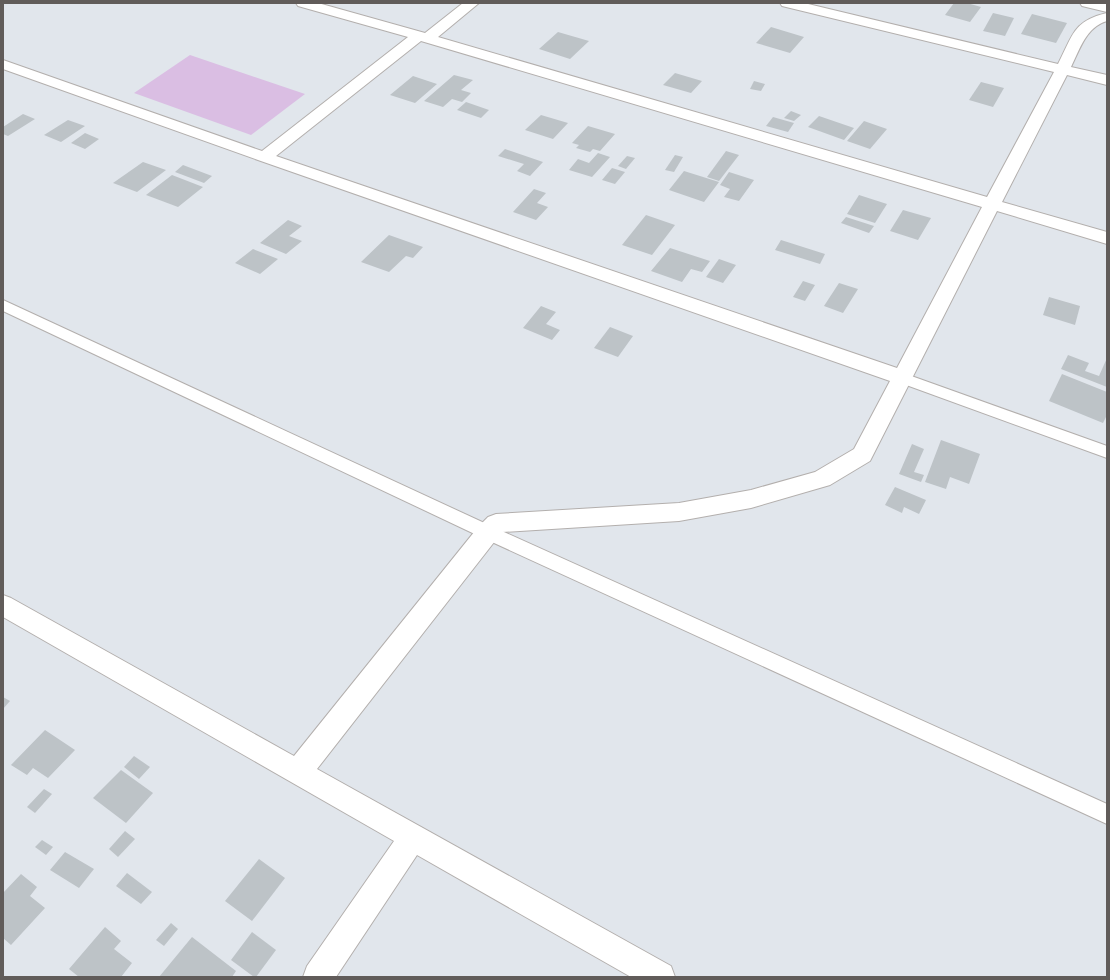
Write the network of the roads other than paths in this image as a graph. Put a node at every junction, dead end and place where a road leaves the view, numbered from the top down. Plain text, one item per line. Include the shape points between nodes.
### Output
1 (303, 3) edge
2 (472, 3) edge
3 (787, 3) edge
4 (1087, 3) edge
5 (1107, 8) edge
6 (1107, 17) edge
7 (424, 37) junction
8 (3, 64) edge
9 (1062, 68) junction
10 (1107, 80) edge
11 (264, 157) junction
12 (992, 204) junction
13 (1107, 238) edge
14 (3, 305) edge
15 (903, 378) junction
16 (1107, 452) edge
17 (487, 532) junction
18 (3, 605) edge
19 (298, 772) junction
20 (1107, 814) edge
21 (413, 837) junction
22 (318, 977) edge
23 (660, 977) edge

1 - 7 street
2 - 7 street
3 - 9 street
4 - 5 street
6 - 9 street via 1096,20 1084,28
7 - 11 street
7 - 12 street
8 - 11 street
9 - 10 street
9 - 12 street
11 - 15 street
12 - 13 street
12 - 15 street
14 - 17 lane
15 - 16 lane
15 - 17 street via 862,455 822,479 751,499 679,512 496,523
17 - 19 street
17 - 20 lane
18 - 19 street
19 - 21 street
21 - 22 street
21 - 23 street

